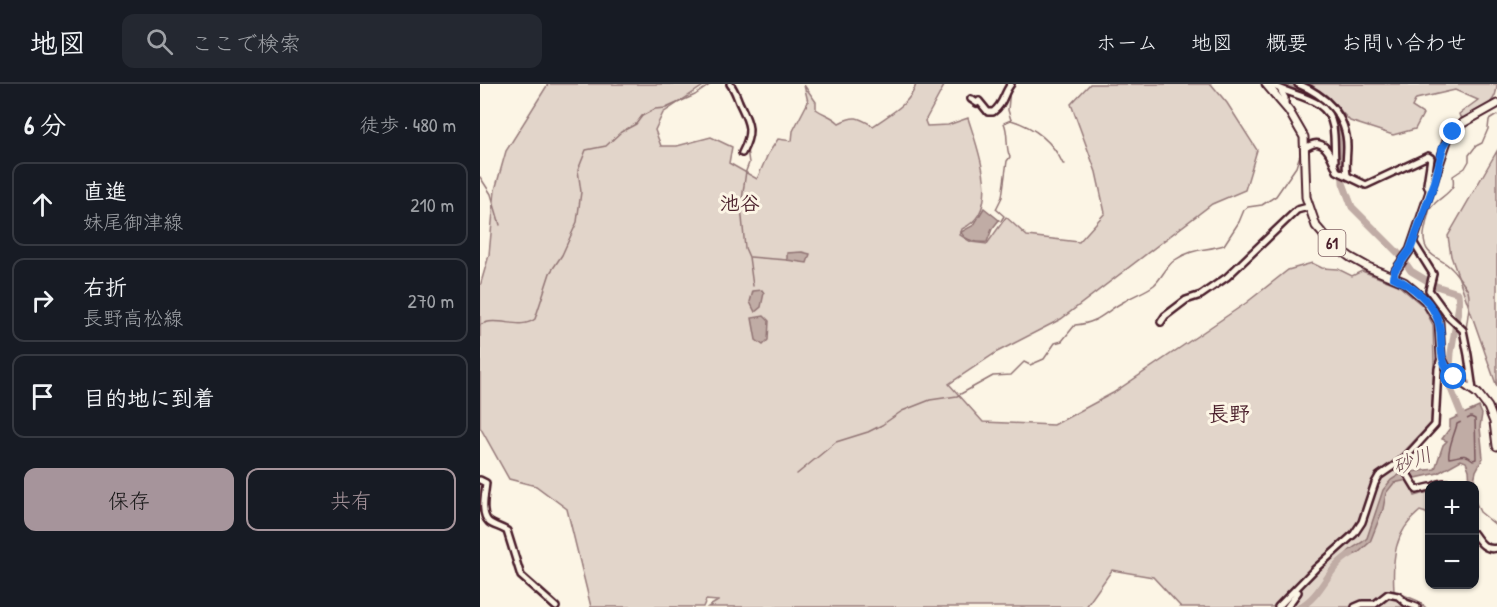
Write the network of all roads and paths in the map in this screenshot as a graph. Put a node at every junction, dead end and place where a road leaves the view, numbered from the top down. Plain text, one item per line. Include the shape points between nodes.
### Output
1 (730, 84) edge
2 (1011, 84) edge
3 (1266, 84) edge
4 (1270, 84) edge
5 (1298, 84) edge
6 (1281, 91) junction
7 (971, 99) dead end
8 (1497, 104) edge
9 (1285, 106) junction
10 (1305, 148) junction
11 (742, 153) dead end
12 (1335, 163) junction
13 (1347, 175) junction
14 (1430, 192) junction
15 (1308, 207) junction
16 (1413, 242) junction
17 (1393, 277) junction
18 (1161, 322) dead end
19 (1441, 357) junction
20 (1473, 390) junction
21 (1497, 446) edge
22 (1400, 462) junction
23 (480, 480) edge
24 (1425, 488) edge
25 (1475, 535) edge
26 (1497, 548) edge
27 (1299, 587) junction
28 (556, 607) edge
29 (1278, 607) edge
30 (1287, 607) edge
31 (1355, 607) edge
32 (1417, 607) edge

1 - 11 street via 749,125 750,136
2 - 7 street via 1001,106 993,112
3 - 9 main road, 61
4 - 6 street
5 - 13 street via 1325,98 1336,109 1346,134
6 - 9 street
6 - 12 street via 1318,103 1329,115
8 - 14 main road via 1463,123 1448,138
9 - 10 main road, 61 via 1297,122
10 - 12 street via 1321,145
10 - 15 main road, 61
12 - 13 street via 1337,171
13 - 14 street via 1366,185 1428,156
14 - 16 main road
15 - 17 main road, 61 via 1316,226 1328,240 1362,264
15 - 18 street via 1297,210 1227,277 1186,300
16 - 17 main road
16 - 20 street via 1432,271 1429,290 1462,328
17 - 19 main road, 61 via 1414,289 1436,316
19 - 20 main road, 61 via 1454,377
19 - 22 street via 1435,425
20 - 21 main road, 61 via 1491,413
22 - 24 street via 1417,490
22 - 27 street via 1376,480 1368,509 1354,534
23 - 28 street via 486,483 482,507 485,518 507,531 524,580
25 - 26 street via 1480,544
27 - 29 street
27 - 30 street
31 - 32 street via 1375,604 1392,594

